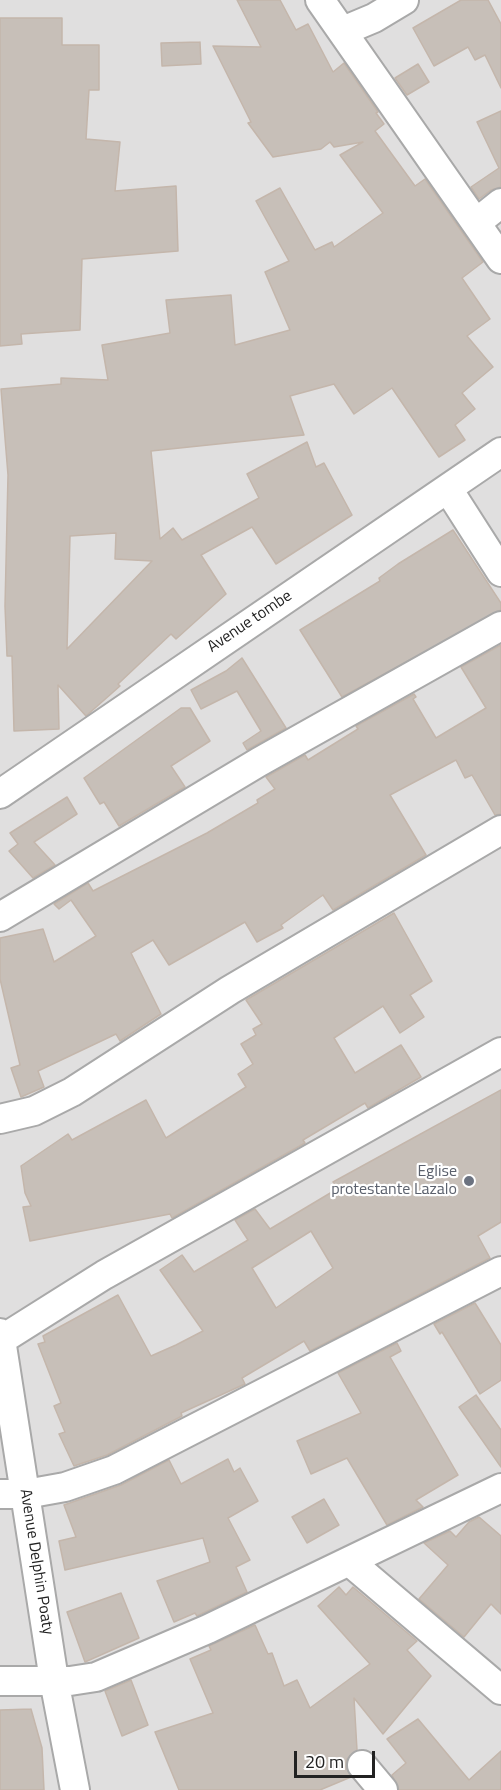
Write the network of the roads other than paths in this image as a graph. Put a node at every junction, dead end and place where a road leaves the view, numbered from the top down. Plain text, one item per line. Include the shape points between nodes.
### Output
1 (320, 0) edge
2 (404, 0) edge
3 (344, 31) junction
4 (501, 203) edge
5 (476, 223) junction
6 (501, 259) edge
7 (501, 452) edge
8 (448, 489) junction
9 (501, 572) edge
10 (501, 626) edge
11 (0, 794) edge
12 (501, 830) edge
13 (0, 917) edge
14 (501, 1052) edge
15 (0, 1119) edge
16 (501, 1271) edge
17 (1, 1337) edge
18 (501, 1488) edge
19 (13, 1494) edge
20 (350, 1562) junction
21 (54, 1680) junction
22 (0, 1681) edge
23 (501, 1690) edge
24 (362, 1765) dead end
25 (75, 1790) edge
26 (383, 1790) edge

1 - 3 street
2 - 3 street
3 - 5 street
4 - 5 street
5 - 6 street
7 - 8 street, Avenue tombe
8 - 9 street
8 - 11 street, Avenue tombe
10 - 13 street via 259,762
12 - 15 street via 230,990 72,1092 34,1110
14 - 17 street
16 - 19 street via 114,1470 65,1487
17 - 19 street, Avenue Delphin Poaty
18 - 20 street
19 - 21 street, Avenue Delphin Poaty
20 - 21 street via 96,1677 70,1682
20 - 23 street
21 - 22 street
21 - 25 street, Avenue Delphin Poaty
24 - 26 street

